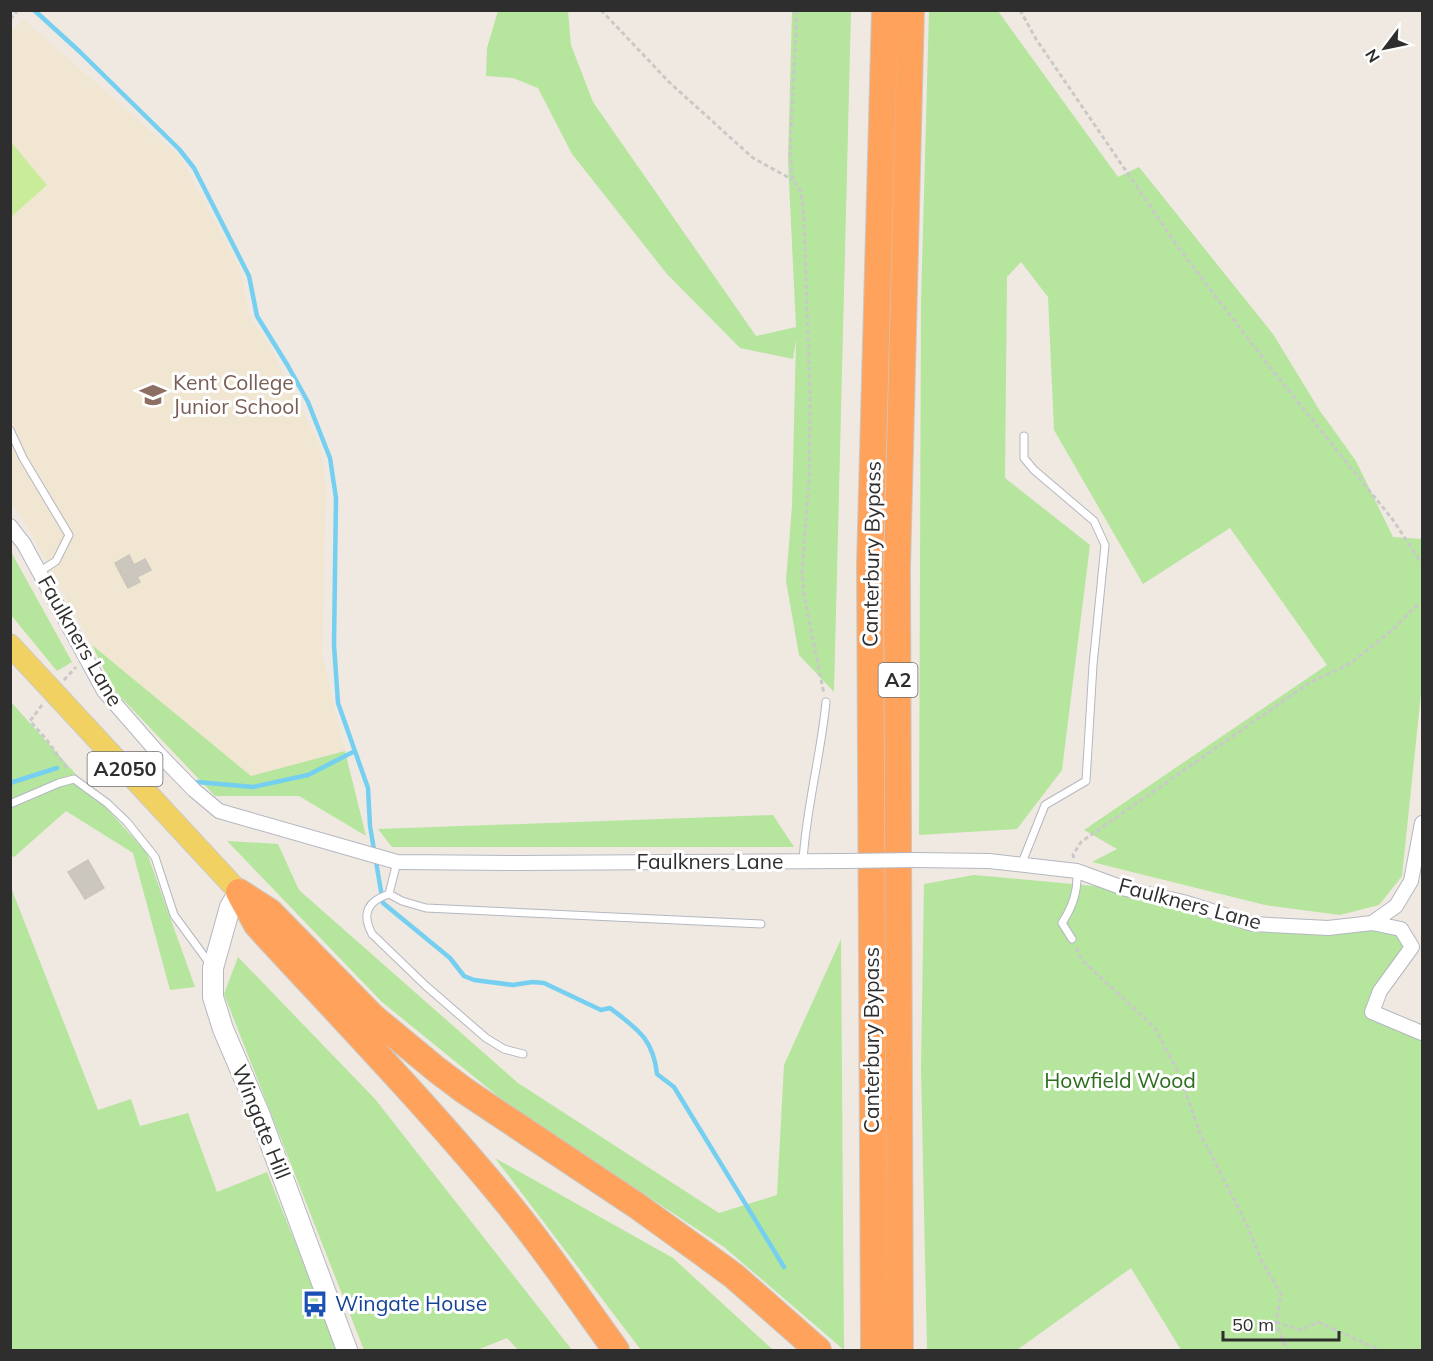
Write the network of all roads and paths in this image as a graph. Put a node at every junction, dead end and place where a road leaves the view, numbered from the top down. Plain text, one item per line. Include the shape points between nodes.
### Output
1 (18, 10) edge
2 (601, 10) edge
3 (797, 10) edge
4 (885, 10) edge
5 (911, 10) edge
6 (1020, 10) edge
7 (10, 19) edge
8 (793, 180) junction
9 (10, 430) edge
10 (1024, 436) dead end
11 (10, 526) edge
12 (1422, 564) edge
13 (39, 572) junction
14 (1422, 605) edge
15 (10, 645) edge
16 (826, 702) joint
17 (10, 804) edge
18 (1422, 823) edge
19 (391, 860) junction
20 (803, 861) junction
21 (1021, 865) junction
22 (1077, 871) junction
23 (239, 892) junction
24 (389, 894) junction
25 (1372, 923) junction
26 (761, 924) dead end
27 (1072, 939) joint
28 (213, 968) junction
29 (1422, 1033) edge
30 (523, 1054) dead end
31 (1276, 1322) junction
32 (874, 1347) edge
33 (347, 1350) edge
34 (616, 1350) edge
35 (818, 1350) edge
36 (900, 1350) edge
37 (1287, 1350) edge
38 (1380, 1350) edge

1 - 7 path
2 - 8 path via 669,82 753,158
3 - 8 path via 790,153
4 - 32 highway, Canterbury Bypass / A2 via 870,565
5 - 36 highway, Canterbury Bypass / A2 via 897,568
6 - 12 path via 1172,239 1393,520
8 - 16 path via 801,191 804,218 810,397 802,573
9 - 13 lane via 69,535 56,561
10 - 21 lane via 1024,458 1094,521 1106,545 1086,781 1045,805
11 - 13 street, Faulkners Lane
13 - 19 street, Faulkners Lane via 104,690 194,790 219,811
14 - 22 path via 1414,607 1351,663 1309,683 1081,842 1073,855
15 - 23 main road, A2050
16 - 20 lane
17 - 28 lane via 74,779 107,803 155,857 174,915
18 - 25 street via 1411,881 1396,906
19 - 20 street, Faulkners Lane
19 - 24 lane
20 - 21 street, Faulkners Lane, bridge via 989,861
21 - 22 street, Faulkners Lane
22 - 25 street, Faulkners Lane via 1126,889 1253,924 1328,928
22 - 27 lane via 1078,887 1072,909 1062,923
23 - 28 street, Wingate Hill via 230,907
23 - 34 highway via 257,925 498,1191
23 - 35 highway via 270,912 373,1017 437,1070 636,1204 734,1276
24 - 26 lane via 426,908
24 - 30 lane via 374,901 367,915 372,933 486,1038
25 - 29 street, Faulkners Lane via 1401,928 1412,947 1380,991 1372,1012
27 - 31 path via 1082,960 1155,1028 1180,1076 1199,1131 1281,1294
28 - 33 street, Wingate Hill via 213,997 223,1029 259,1113
31 - 37 path
31 - 38 path via 1300,1330 1318,1322

